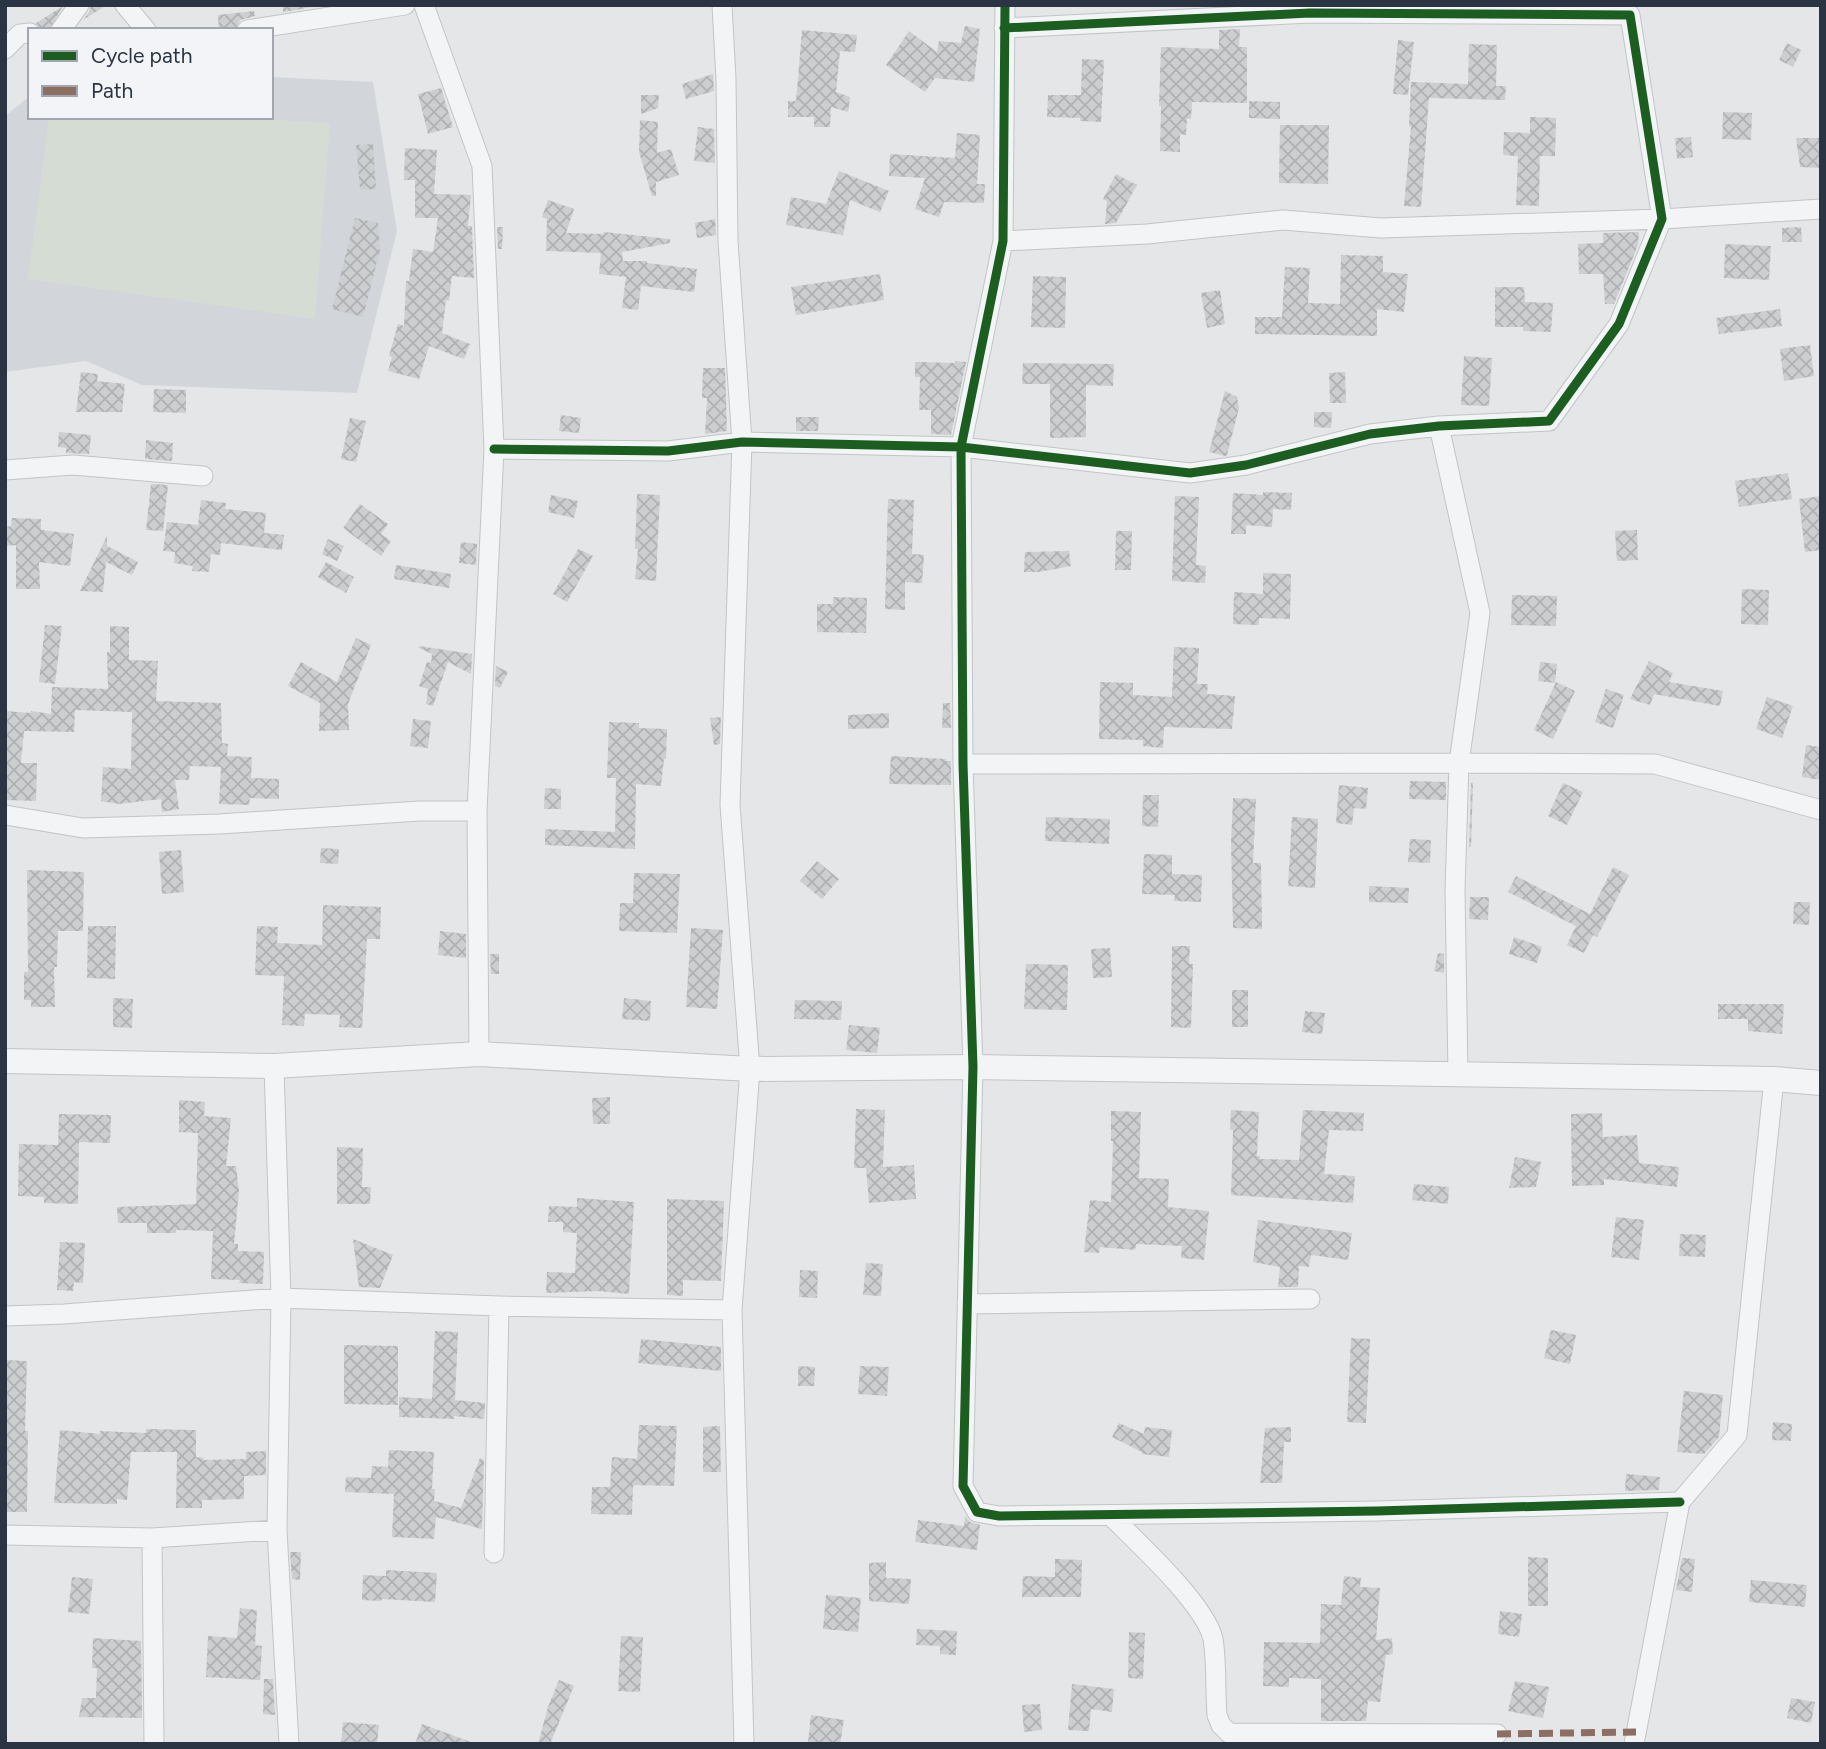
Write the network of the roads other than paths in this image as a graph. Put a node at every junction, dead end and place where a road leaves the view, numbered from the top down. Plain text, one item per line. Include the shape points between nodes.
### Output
1 (79, 5) edge
2 (125, 5) edge
3 (405, 5) edge
4 (424, 5) edge
5 (722, 5) edge
6 (1005, 5) edge
7 (62, 28) edge
8 (144, 28) edge
9 (260, 28) edge
10 (1004, 28) junction
11 (28, 33) edge
12 (5, 49) edge
13 (1821, 209) edge
14 (1662, 219) junction
15 (1003, 241) junction
16 (1439, 426) junction
17 (742, 442) junction
18 (961, 447) junction
19 (494, 449) junction
20 (5, 470) edge
21 (203, 475) dead end
22 (1459, 763) junction
23 (962, 764) junction
24 (1821, 810) edge
25 (477, 811) junction
26 (5, 815) edge
27 (479, 1054) junction
28 (5, 1062) edge
29 (274, 1066) junction
30 (973, 1067) junction
31 (750, 1069) junction
32 (1458, 1074) junction
33 (1774, 1079) junction
34 (1821, 1083) edge
35 (281, 1298) junction
36 (1310, 1298) dead end
37 (967, 1304) junction
38 (499, 1306) junction
39 (732, 1310) junction
40 (5, 1316) edge
41 (1680, 1502) junction
42 (1110, 1515) junction
43 (277, 1530) junction
44 (5, 1535) edge
45 (152, 1538) junction
46 (494, 1553) dead end
47 (1497, 1734) dead end
48 (154, 1744) edge
49 (289, 1744) edge
50 (744, 1744) edge
51 (1634, 1744) edge

1 - 7 street
2 - 8 street
3 - 9 street
4 - 19 street via 482,166
5 - 17 street via 728,240
6 - 10 street
10 - 14 street via 1310,13 1630,15
10 - 15 street
11 - 12 street via 20,34
13 - 14 street
14 - 15 street via 1381,228 1283,220 1147,234
14 - 16 street via 1619,324 1549,421
15 - 18 street
16 - 18 street via 1370,434 1246,466 1190,473
16 - 22 street via 1480,612
17 - 18 street
17 - 19 street via 657,451
17 - 31 street via 730,805
18 - 23 street
19 - 25 street
20 - 21 street via 73,465
22 - 23 street
22 - 24 street via 1655,764
22 - 32 street via 1455,890
23 - 30 street
25 - 26 street via 83,828
25 - 27 street
27 - 29 street
27 - 31 street
28 - 29 street
29 - 35 street
30 - 31 street
30 - 32 street
30 - 37 street
31 - 39 street
32 - 33 street
33 - 34 street
33 - 41 street via 1737,1434
35 - 38 street
35 - 40 street
35 - 43 street
36 - 37 street
37 - 42 street via 963,1486 977,1512 999,1516
38 - 39 street
38 - 46 street
39 - 50 street
41 - 42 street
41 - 51 street
42 - 47 street via 1175,1581 1204,1619 1212,1638 1217,1715 1229,1733
43 - 45 street
43 - 49 street
44 - 45 street
45 - 48 street

